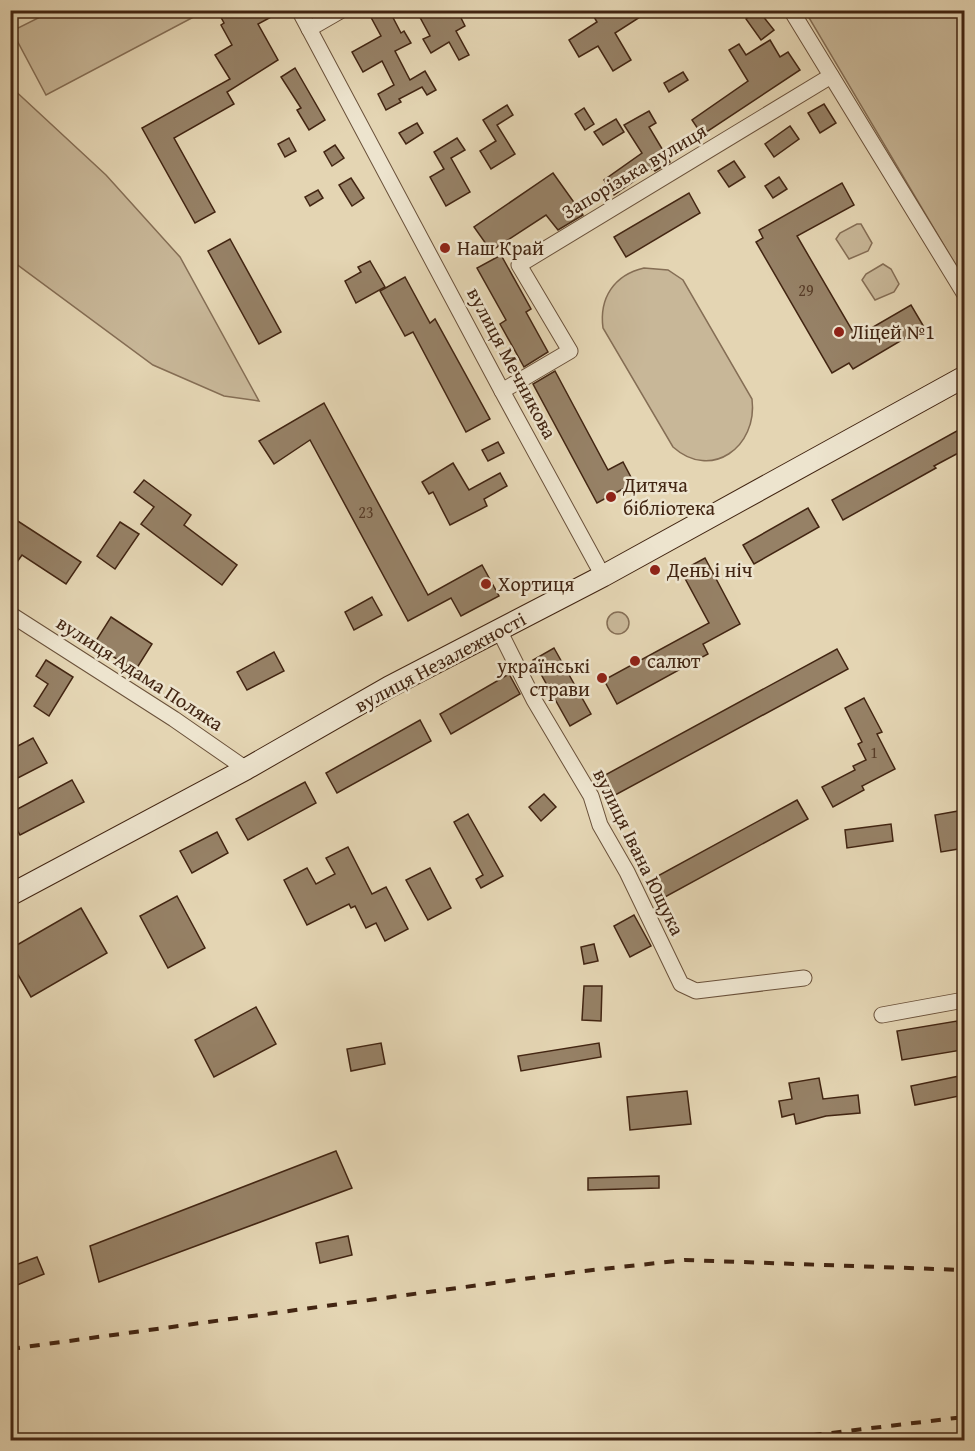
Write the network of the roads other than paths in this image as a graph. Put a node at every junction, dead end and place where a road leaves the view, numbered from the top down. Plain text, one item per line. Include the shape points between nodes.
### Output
1 (299, 10) edge
2 (342, 10) edge
3 (791, 10) edge
4 (309, 29) junction
5 (831, 76) junction
6 (964, 293) edge
7 (964, 377) edge
8 (502, 391) junction
9 (603, 576) junction
10 (10, 614) edge
11 (499, 630) junction
12 (246, 769) junction
13 (10, 895) edge
14 (804, 978) dead end
15 (964, 1000) edge
16 (882, 1014) dead end

1 - 4 street, вулиця Мечникова
2 - 4 street
3 - 5 street
4 - 8 street, вулиця Мечникова
5 - 6 street
5 - 8 street, Запорізька вулиця via 519,265 570,351
7 - 9 main road, вулиця Незалежності
8 - 9 street, вулиця Мечникова
9 - 11 main road, вулиця Незалежності
10 - 12 street, вулиця Адама Поляка
11 - 12 main road, вулиця Незалежності via 389,687
11 - 14 street, вулиця Івана Ющука via 534,700 591,796 600,825 681,984 696,991
12 - 13 main road, вулиця Незалежності
15 - 16 street

